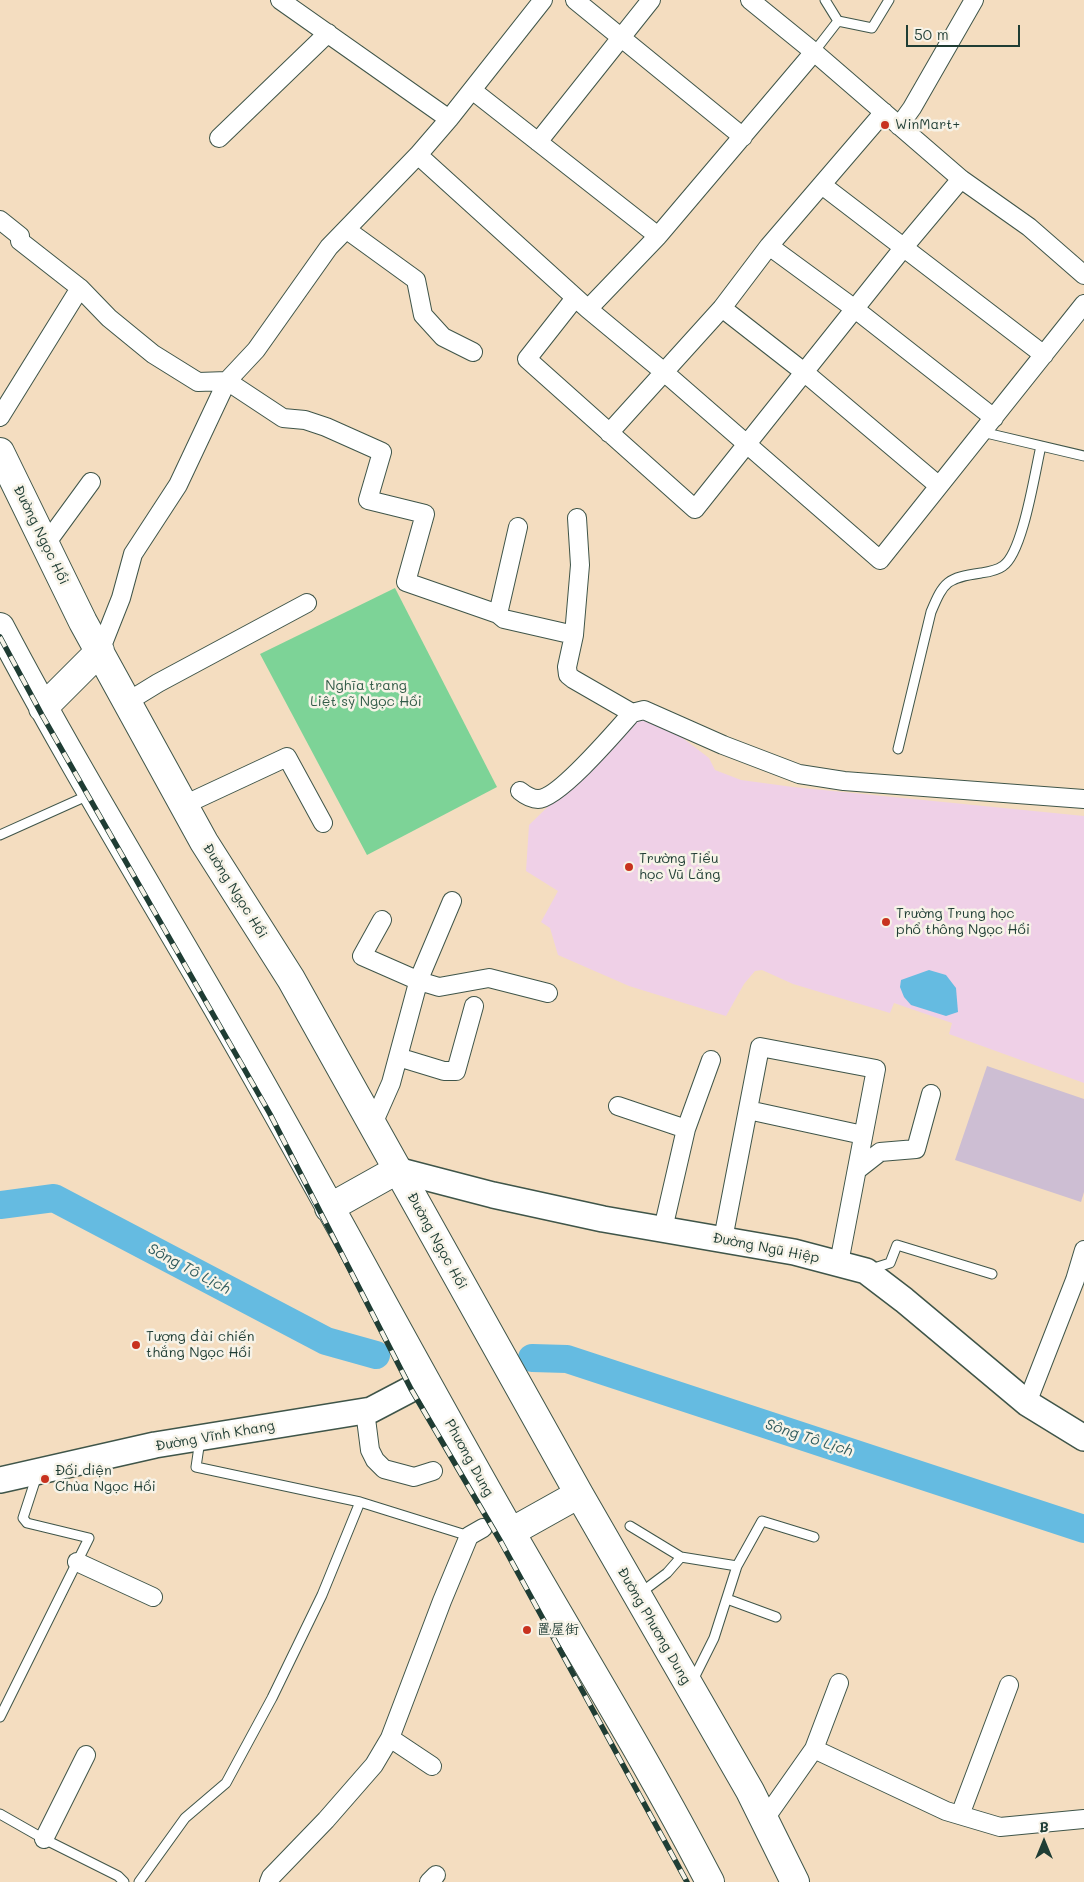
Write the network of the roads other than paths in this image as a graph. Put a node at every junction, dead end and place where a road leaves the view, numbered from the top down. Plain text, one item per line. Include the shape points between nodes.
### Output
1 (280, 0) edge
2 (543, 0) edge
3 (575, 0) edge
4 (651, 0) edge
5 (750, 0) edge
6 (825, 0) edge
7 (889, 0) edge
8 (974, 0) edge
9 (838, 21) junction
10 (328, 33) junction
11 (621, 38) junction
12 (814, 52) junction
13 (472, 90) junction
14 (884, 112) junction
15 (449, 119) junction
16 (900, 126) junction
17 (743, 137) junction
18 (219, 138) dead end
19 (538, 142) junction
20 (418, 155) junction
21 (960, 179) junction
22 (822, 184) junction
23 (0, 220) edge
24 (347, 230) junction
25 (658, 236) junction
26 (769, 246) junction
27 (904, 247) junction
28 (1084, 275) edge
29 (80, 288) junction
30 (582, 303) junction
31 (1084, 304) edge
32 (722, 308) junction
33 (855, 309) junction
34 (473, 352) dead end
35 (1044, 355) junction
36 (664, 372) junction
37 (804, 372) junction
38 (227, 381) junction
39 (0, 417) edge
40 (994, 418) junction
41 (982, 432) junction
42 (609, 433) junction
43 (746, 446) junction
44 (1041, 446) junction
45 (0, 452) edge
46 (1084, 456) edge
47 (91, 482) dead end
48 (939, 486) junction
49 (577, 518) dead end
50 (518, 527) dead end
51 (45, 545) junction
52 (307, 603) dead end
53 (498, 614) junction
54 (0, 627) edge
55 (574, 635) junction
56 (100, 651) junction
57 (127, 702) junction
58 (43, 708) junction
59 (632, 713) junction
60 (898, 749) dead end
61 (520, 791) dead end
62 (92, 794) junction
63 (1084, 799) edge
64 (184, 805) junction
65 (323, 822) dead end
66 (0, 835) edge
67 (452, 901) dead end
68 (382, 920) dead end
69 (419, 980) junction
70 (548, 993) dead end
71 (474, 1006) dead end
72 (398, 1057) junction
73 (711, 1060) dead end
74 (931, 1094) dead end
75 (618, 1106) dead end
76 (748, 1110) junction
77 (372, 1126) junction
78 (686, 1129) junction
79 (863, 1134) junction
80 (397, 1170) junction
81 (857, 1170) junction
82 (329, 1208) junction
83 (663, 1229) junction
84 (723, 1240) junction
85 (1084, 1250) edge
86 (839, 1264) junction
87 (866, 1271) junction
88 (992, 1274) dead end
89 (1079, 1281) edge
90 (510, 1372) joint
91 (428, 1384) junction
92 (1027, 1403) junction
93 (365, 1411) junction
94 (200, 1438) junction
95 (1084, 1438) edge
96 (433, 1471) dead end
97 (38, 1472) junction
98 (0, 1480) edge
99 (578, 1494) junction
100 (360, 1502) junction
101 (630, 1526) dead end
102 (476, 1532) joint
103 (511, 1532) junction
104 (814, 1537) dead end
105 (681, 1557) junction
106 (77, 1562) junction
107 (736, 1566) junction
108 (637, 1595) junction
109 (153, 1596) dead end
110 (728, 1599) junction
111 (776, 1618) dead end
112 (839, 1684) dead end
113 (1009, 1685) dead end
114 (690, 1687) junction
115 (0, 1716) edge
116 (390, 1738) junction
117 (814, 1749) junction
118 (86, 1755) dead end
119 (432, 1766) dead end
120 (0, 1814) edge
121 (960, 1815) junction
122 (1084, 1819) edge
123 (764, 1820) junction
124 (44, 1839) junction
125 (124, 1882) edge
126 (139, 1882) edge
127 (269, 1882) edge
128 (710, 1882) edge
129 (795, 1882) edge

1 - 10 street
2 - 13 street
3 - 11 street
4 - 11 street
5 - 12 street
6 - 9 lane
7 - 9 lane via 872,28
8 - 16 street
9 - 12 lane
10 - 15 street
10 - 18 street
11 - 17 street
11 - 19 street
12 - 14 street
12 - 17 street
13 - 15 street
13 - 19 street
14 - 16 street
14 - 22 street
15 - 20 street
16 - 21 street
17 - 25 street
19 - 25 street
20 - 24 street
20 - 30 street
21 - 27 street
21 - 28 street via 1029,227
22 - 26 street
22 - 27 street
23 - 29 street via 20,236 20,242
24 - 34 street via 416,280 423,315 443,337
24 - 38 street via 329,247 256,350
25 - 30 street
26 - 32 street
26 - 33 street
27 - 33 street
27 - 35 street
29 - 38 street via 109,318 153,354 198,382
29 - 39 street
30 - 36 street
30 - 42 street via 526,359
31 - 35 street
32 - 36 street
32 - 37 street
33 - 37 street
33 - 40 street
35 - 40 street
36 - 42 street
36 - 43 street
37 - 43 street
37 - 48 street
38 - 53 street via 283,418 326,426 382,452 368,500 425,514 406,582
38 - 56 street via 178,485 133,554 121,598
40 - 41 street
41 - 44 lane
41 - 48 street
42 - 43 street via 695,510
43 - 48 street via 880,560
44 - 46 lane
44 - 60 lane via 1022,530 1013,554 1004,566 990,572 949,580 939,593 931,612
45 - 51 highway, Đường Ngọc Hồi
47 - 51 street
49 - 55 street via 580,565
50 - 53 street
51 - 56 highway, Đường Ngọc Hồi
52 - 57 street
53 - 55 street via 504,620
54 - 58 highway
55 - 59 street via 568,675
56 - 57 highway, Đường Ngọc Hồi
56 - 58 highway
57 - 64 highway, Đường Ngọc Hồi
58 - 62 highway
59 - 61 street via 567,781 549,795 539,799
59 - 63 street via 644,710 799,774 844,781
62 - 66 lane
62 - 82 highway via 223,1017
64 - 65 street via 287,756
64 - 77 highway, Đường Ngọc Hồi via 291,979
67 - 69 street
68 - 69 street via 362,956
69 - 70 street via 439,987 490,978
69 - 72 street
71 - 72 street via 456,1071 444,1071
72 - 77 street via 391,1083
73 - 78 street
74 - 81 street via 916,1149 880,1152
75 - 78 street
76 - 79 street
76 - 79 street via 760,1047 876,1069
76 - 84 street
77 - 80 highway, Đường Ngọc Hồi
78 - 83 street
79 - 81 street
80 - 82 highway
80 - 83 street, Đường Ngũ Hiệp via 492,1195
80 - 90 highway, Đường Ngọc Hồi
81 - 86 street
82 - 91 highway, Phương Dung
83 - 84 street, Đường Ngũ Hiệp
84 - 86 street, Đường Ngũ Hiệp via 794,1252
85 - 89 street
86 - 87 street, Đường Ngũ Hiệp
87 - 88 lane via 890,1263 897,1245
87 - 92 street, Đường Ngũ Hiệp
89 - 92 street
90 - 99 highway, Đường Phương Dung
91 - 93 street, Đường Vĩnh Khang
91 - 103 highway, Phương Dung
92 - 95 street, Đường Ngũ Hiệp
93 - 94 street, Đường Vĩnh Khang
93 - 96 street via 370,1450 384,1469 414,1477
94 - 97 street, Đường Vĩnh Khang
94 - 100 lane via 196,1467
97 - 98 street, Đường Vĩnh Khang
97 - 106 lane via 23,1518 27,1523 89,1538
99 - 103 highway
99 - 108 highway, Đường Phương Dung
100 - 102 lane
100 - 126 lane via 322,1595 226,1783 185,1818
101 - 105 lane
102 - 116 street via 442,1601
103 - 128 highway
104 - 107 lane via 762,1521
105 - 107 lane
105 - 108 lane via 667,1574
106 - 109 street
106 - 115 lane
107 - 110 lane
108 - 114 highway, Đường Phương Dung
110 - 111 lane
110 - 114 lane via 714,1638
112 - 117 street
113 - 121 street
114 - 123 highway, Đường Phương Dung
116 - 119 street
116 - 127 street via 374,1765
117 - 121 street
117 - 123 street
118 - 124 street
120 - 124 lane
121 - 122 street via 1000,1827
123 - 129 highway, Đường Phương Dung
124 - 125 lane

